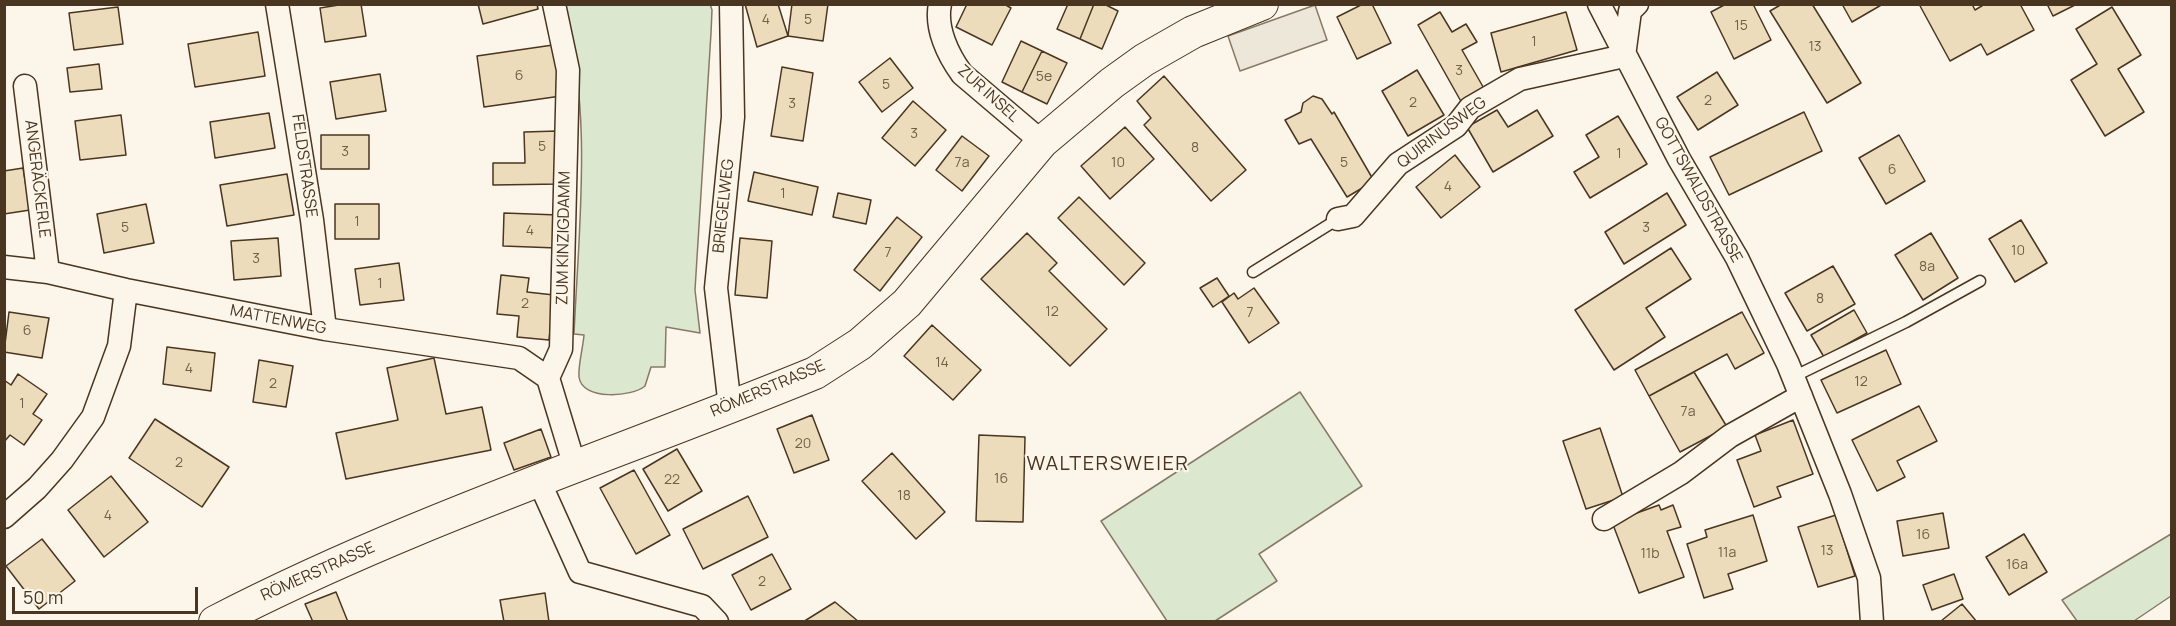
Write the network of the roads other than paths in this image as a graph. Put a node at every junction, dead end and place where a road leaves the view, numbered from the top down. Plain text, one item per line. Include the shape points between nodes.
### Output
1 (278, 4) edge
2 (554, 4) edge
3 (731, 4) edge
4 (939, 4) edge
5 (1599, 4) edge
6 (1637, 4) edge
7 (1263, 7) edge
8 (1624, 56) junction
9 (25, 86) dead end
10 (1042, 142) junction
11 (1338, 219) joint
12 (4, 267) edge
13 (48, 272) junction
14 (1253, 272) dead end
15 (1980, 281) dead end
16 (126, 290) junction
17 (325, 329) junction
18 (548, 378) junction
19 (1797, 387) junction
20 (730, 407) junction
21 (575, 467) junction
22 (538, 481) junction
23 (4, 517) edge
24 (1604, 519) dead end
25 (215, 621) edge
26 (717, 621) edge
27 (1872, 621) edge

1 - 17 street, FELDSTRASSE
2 - 18 street, ZUM KINZIGDAMM via 568,70 561,349
3 - 20 street, BRIEGELWEG via 733,117 716,288
4 - 10 street, ZUR INSEL via 942,32 953,62
5 - 8 street, GOTTSWALDSTRASSE
6 - 8 street via 1630,11
7 - 10 street, RÖMERSTRASSE via 1193,32 1144,60
8 - 11 street, QUIRINUSWEG via 1520,79 1470,108 1456,126 1398,164 1353,216
8 - 19 street, GOTTSWALDSTRASSE via 1737,258
9 - 13 street, ANGERÄCKERLE
10 - 20 street, RÖMERSTRASSE via 907,303 860,344 815,373
11 - 14 lane, QUIRINUSWEG
12 - 13 street, MATTENWEG
13 - 16 street, MATTENWEG
15 - 19 lane
16 - 17 street, MATTENWEG
16 - 23 street via 119,346 93,417 62,460
17 - 18 street, MATTENWEG via 519,358
18 - 21 street
19 - 24 street via 1681,473
19 - 27 street, GOTTSWALDSTRASSE via 1869,578
20 - 21 street, RÖMERSTRASSE
21 - 22 street, RÖMERSTRASSE
22 - 25 street, RÖMERSTRASSE via 430,522 277,589
22 - 26 street via 580,572 702,606

